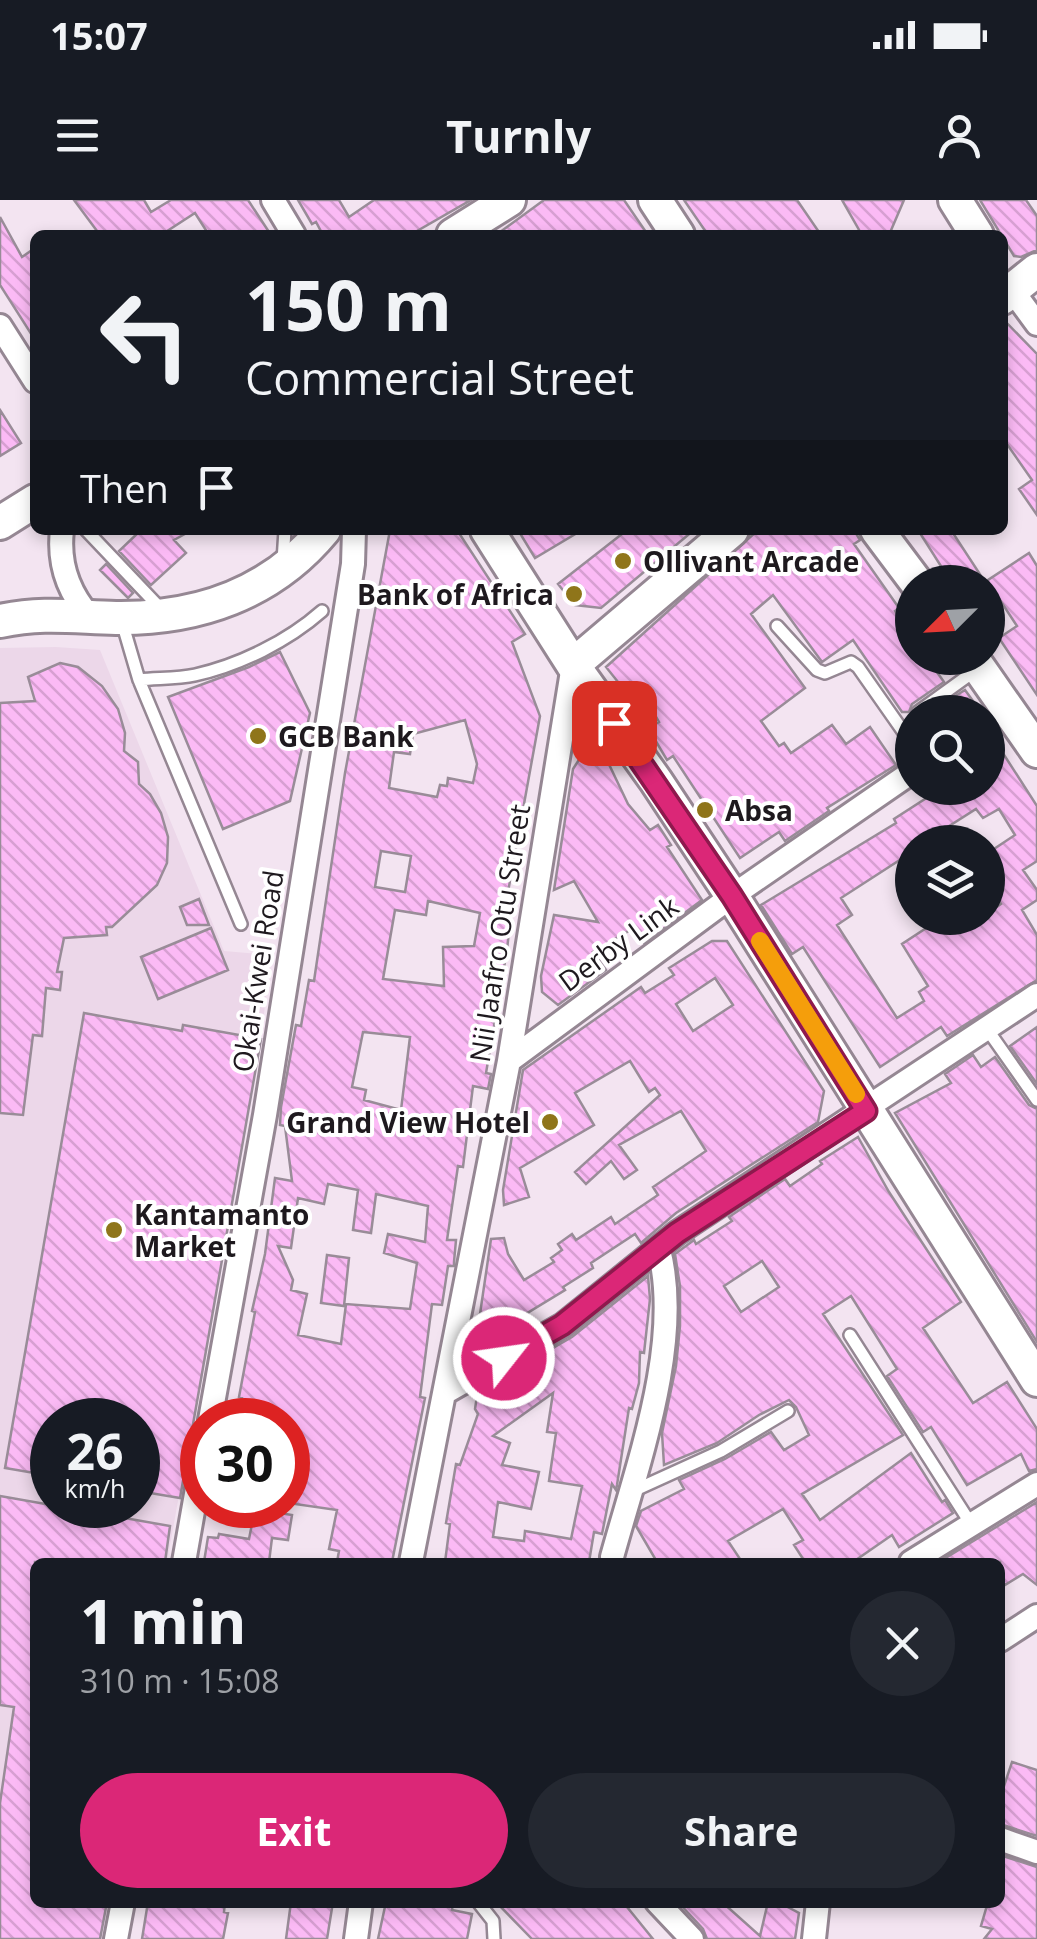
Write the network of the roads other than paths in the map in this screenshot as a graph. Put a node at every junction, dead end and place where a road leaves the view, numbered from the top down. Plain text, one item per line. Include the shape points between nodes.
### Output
1 (273, 200) edge
2 (509, 200) edge
3 (655, 200) edge
4 (955, 200) edge
5 (291, 230) edge
6 (462, 230) edge
7 (675, 230) edge
8 (974, 230) edge
9 (1013, 284) edge
10 (1037, 324) edge
11 (0, 326) edge
12 (30, 373) edge
13 (30, 504) edge
14 (0, 524) edge
15 (62, 535) edge
16 (91, 535) edge
17 (284, 535) edge
18 (319, 535) edge
19 (354, 535) edge
20 (490, 535) edge
21 (726, 535) edge
22 (882, 535) edge
23 (904, 565) edge
24 (283, 570) junction
25 (322, 611) dead end
26 (168, 616) junction
27 (105, 617) junction
28 (0, 620) edge
29 (777, 626) dead end
30 (572, 665) junction
31 (961, 675) edge
32 (140, 680) junction
33 (939, 695) edge
34 (895, 719) edge
35 (1005, 720) edge
36 (1037, 751) edge
37 (895, 784) edge
38 (732, 896) junction
39 (241, 924) dead end
40 (1037, 996) edge
41 (987, 1029) junction
42 (508, 1061) junction
43 (1037, 1100) edge
44 (866, 1111) junction
45 (659, 1250) junction
46 (850, 1336) dead end
47 (1037, 1380) edge
48 (446, 1392) junction
49 (214, 1398) edge
50 (788, 1412) dead end
51 (1037, 1484) edge
52 (630, 1493) junction
53 (971, 1524) junction
54 (190, 1528) edge
55 (612, 1556) dead end
56 (185, 1558) edge
57 (412, 1558) edge
58 (917, 1558) edge
59 (1037, 1616) edge
60 (1005, 1637) edge
61 (1005, 1841) edge
62 (1037, 1852) edge
63 (122, 1908) edge
64 (361, 1908) edge
65 (483, 1908) edge
66 (664, 1908) edge
67 (817, 1908) edge
68 (116, 1939) edge
69 (356, 1939) edge
70 (494, 1939) edge
71 (692, 1939) edge
72 (814, 1939) edge

1 - 5 street
2 - 6 street
3 - 7 street
4 - 8 street
9 - 10 street
11 - 12 street
13 - 14 street
15 - 27 street via 62,566 73,597
16 - 26 lane
17 - 24 lane
18 - 24 street
19 - 49 street, Okai-Kwei Road
20 - 30 street
21 - 30 street
22 - 23 street
24 - 26 street via 236,598
25 - 32 lane via 254,654 196,675
26 - 27 street
27 - 28 street
27 - 32 lane
29 - 34 lane via 817,670 851,662 858,667
30 - 38 street
30 - 42 street, Nii Jaafro Otu Street
31 - 33 lane
32 - 39 lane
35 - 36 street
37 - 38 street, Derby Link
38 - 42 street, Derby Link
38 - 44 street
40 - 41 street
41 - 43 lane
41 - 44 street
42 - 48 street, Nii Jaafro Otu Street
44 - 45 street
44 - 47 street
45 - 48 street via 562,1325
45 - 52 street via 667,1278 657,1392
46 - 53 lane
48 - 57 street, Nii Jaafro Otu Street
50 - 52 lane
51 - 53 street
52 - 55 street
53 - 58 street
54 - 56 street
59 - 60 street
61 - 62 street
63 - 68 street
64 - 69 street
65 - 70 lane via 493,1921
66 - 71 street
67 - 72 street

